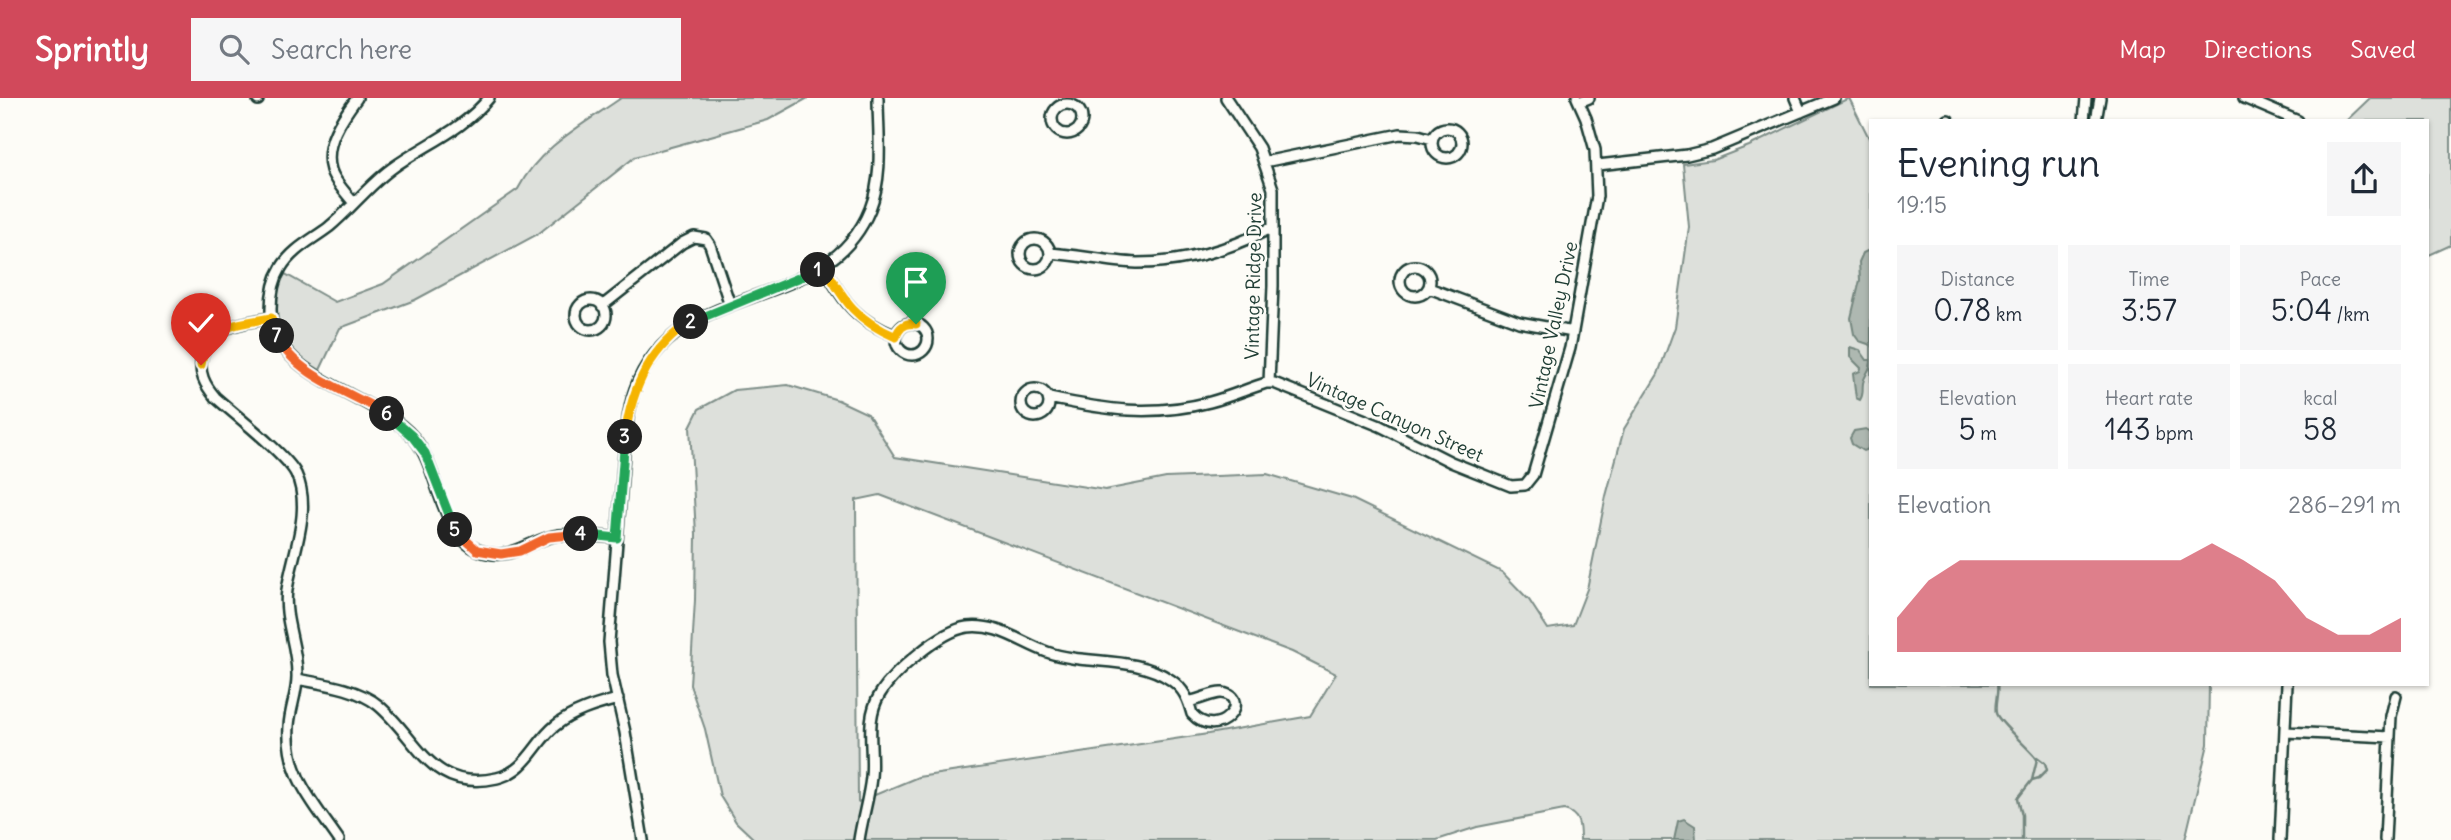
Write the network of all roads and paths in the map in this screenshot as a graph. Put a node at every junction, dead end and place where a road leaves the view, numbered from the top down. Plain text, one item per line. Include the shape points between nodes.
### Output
1 (357, 98) edge
2 (489, 98) edge
3 (878, 98) edge
4 (1226, 98) edge
5 (1589, 98) edge
6 (1795, 98) edge
7 (1834, 98) edge
8 (2100, 98) edge
9 (2244, 98) edge
10 (1578, 100) edge
11 (1816, 102) edge
12 (2086, 103) edge
13 (2098, 109) junction
14 (1801, 112) junction
15 (2096, 119) edge
16 (2293, 119) edge
17 (1432, 139) dead end
18 (1264, 162) junction
19 (1598, 164) junction
20 (353, 202) junction
21 (1273, 227) junction
22 (1050, 253) dead end
23 (824, 266) junction
24 (1429, 288) dead end
25 (730, 305) junction
26 (602, 306) dead end
27 (271, 318) junction
28 (1573, 332) junction
29 (896, 337) dead end
30 (1269, 383) junction
31 (1049, 398) dead end
32 (1522, 486) joint
33 (617, 538) junction
34 (297, 679) junction
35 (2287, 686) edge
36 (2396, 696) dead end
37 (618, 699) junction
38 (1190, 701) junction
39 (2286, 732) junction
40 (2390, 737) junction
41 (339, 840) edge
42 (643, 840) edge
43 (859, 840) edge
44 (2280, 840) edge
45 (2385, 840) edge

1 - 20 street via 336,130 330,157 331,170
2 - 20 street via 467,122 393,167
3 - 23 street via 879,169 871,207 856,235
4 - 18 street, Vintage Ridge Drive
5 - 10 street
6 - 14 street
7 - 11 street
8 - 13 street
9 - 16 street
10 - 19 street, Vintage Valley Drive
11 - 14 street
12 - 13 street
13 - 15 street
14 - 19 street via 1712,149
17 - 18 street via 1400,134
18 - 21 street, Vintage Ridge Drive via 1273,189
19 - 28 street, Vintage Valley Drive via 1595,213
20 - 27 street via 285,261 273,287
21 - 22 street via 1229,247 1189,258 1136,263
21 - 30 street, Vintage Ridge Drive
23 - 25 street
23 - 29 street via 854,313
24 - 28 street via 1519,322
25 - 26 street via 710,245 706,239 694,237
25 - 33 street via 682,327 640,377 628,417
27 - 33 street via 283,348 303,368 386,413 412,436 425,453 449,519 468,544 488,553 510,554 559,535
27 - 34 street via 225,328 212,336 201,358 201,373 215,397 281,456 299,484 302,513 285,601
28 - 32 street, Vintage Valley Drive via 1533,475
30 - 31 street via 1177,410 1109,410
30 - 32 street, Vintage Canyon Street via 1380,426 1451,462 1511,486
33 - 37 street via 609,642
34 - 37 street via 369,699 431,764 454,776 473,779 496,778 519,769 556,724
34 - 41 street via 288,742 292,768
35 - 39 street
36 - 40 street
37 - 42 street
38 - 38 street via 1192,714 1200,720 1221,722 1234,710 1229,695 1223,693
38 - 43 street via 1154,671 1073,659 986,626 955,630 931,643 880,695 871,718 872,768
39 - 40 street
39 - 44 street
40 - 45 street

